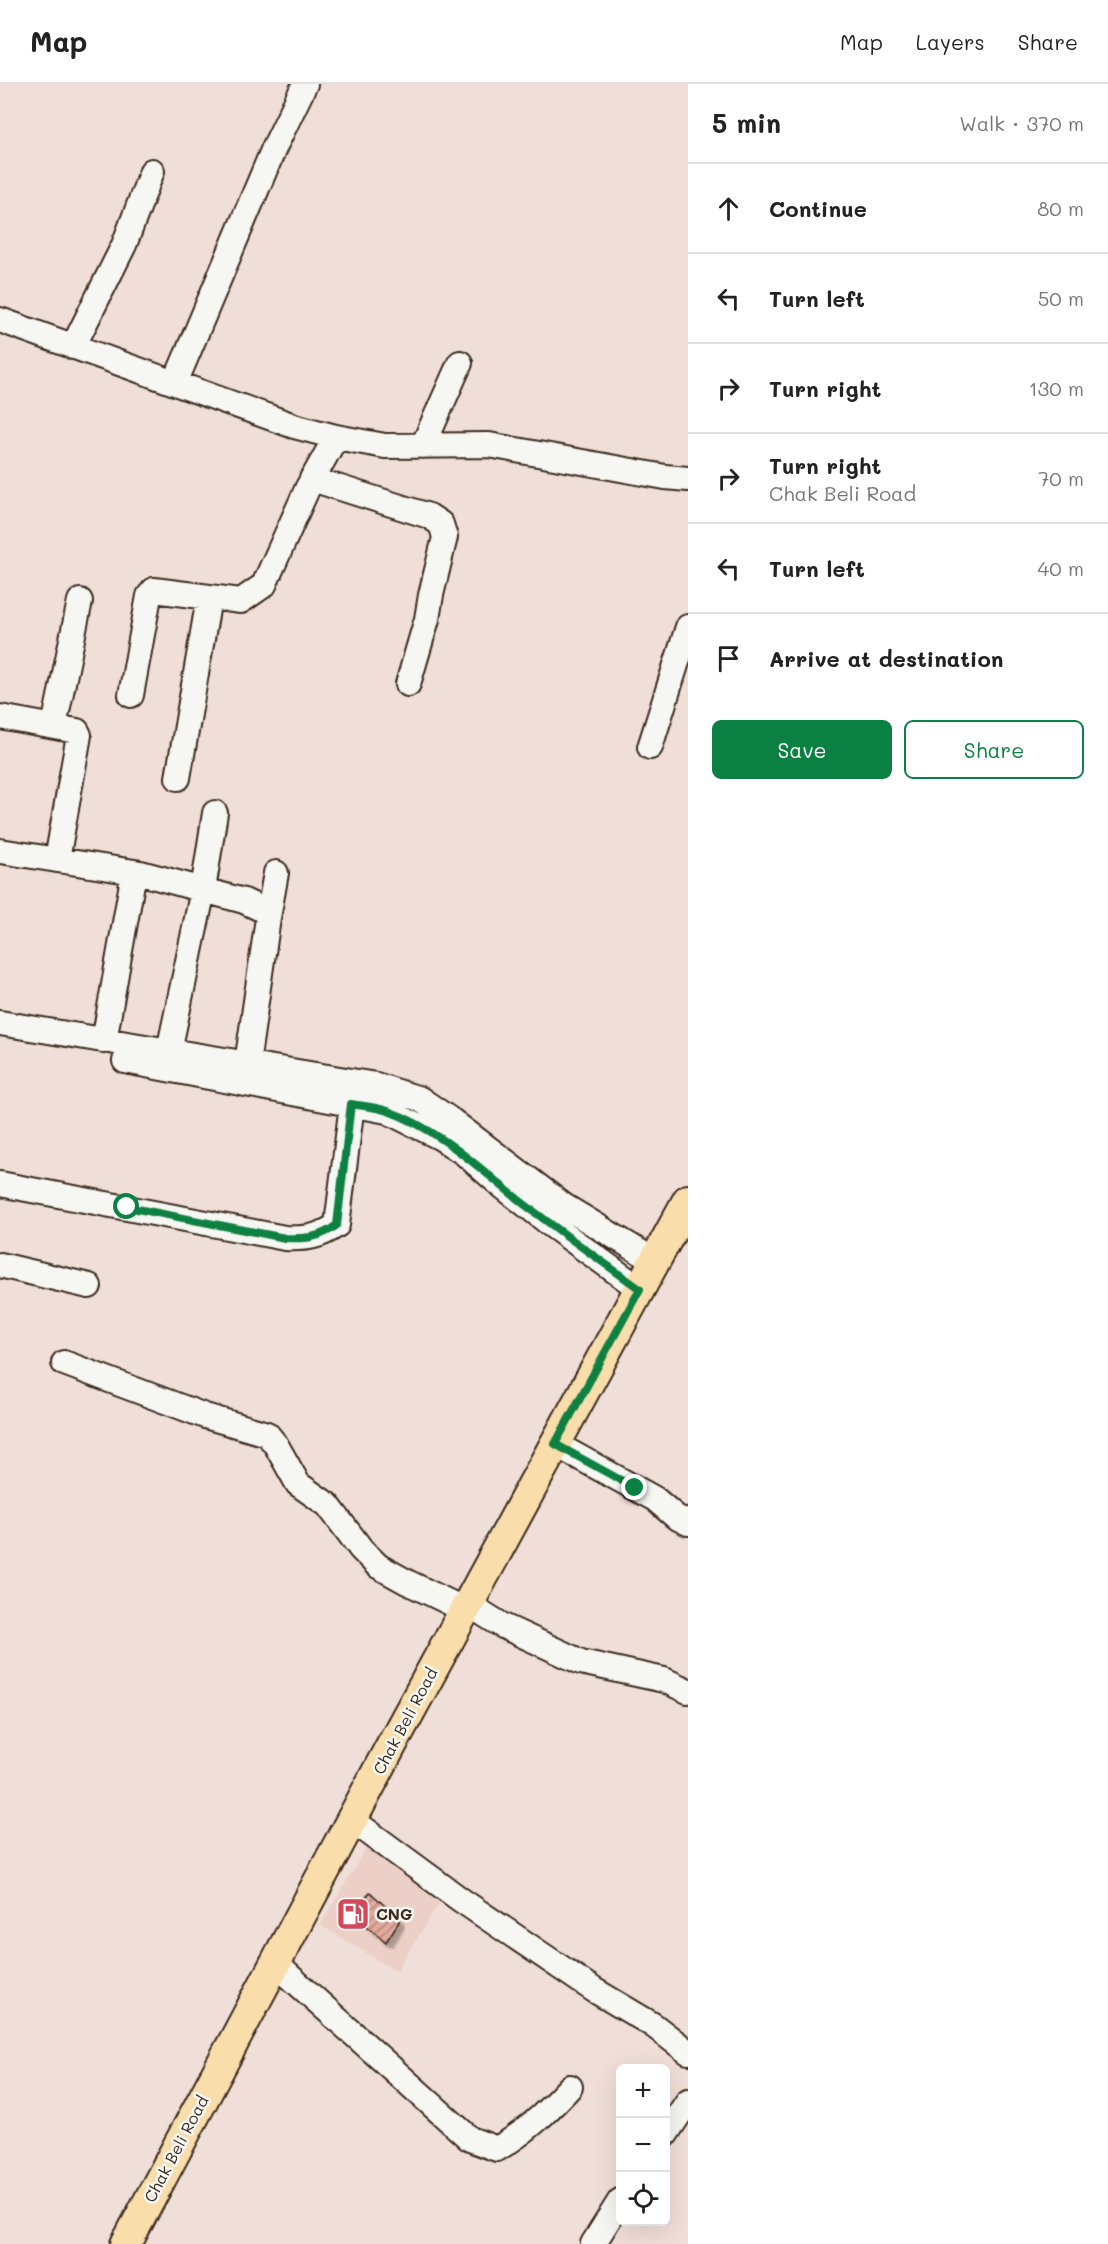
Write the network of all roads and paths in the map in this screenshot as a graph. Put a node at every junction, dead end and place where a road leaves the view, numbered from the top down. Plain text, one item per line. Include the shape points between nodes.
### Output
1 (305, 84) edge
2 (152, 171) dead end
3 (0, 320) edge
4 (73, 347) junction
5 (460, 363) dead end
6 (175, 383) junction
7 (336, 437) junction
8 (423, 446) junction
9 (312, 479) junction
10 (688, 479) edge
11 (209, 598) junction
12 (80, 601) dead end
13 (688, 627) edge
14 (408, 684) dead end
15 (131, 695) dead end
16 (0, 717) edge
17 (54, 726) junction
18 (650, 747) dead end
19 (178, 778) dead end
20 (215, 813) dead end
21 (0, 851) edge
22 (57, 860) junction
23 (134, 872) junction
24 (276, 873) dead end
25 (203, 890) junction
26 (267, 918) junction
27 (0, 1023) edge
28 (0, 1038) edge
29 (104, 1041) junction
30 (169, 1052) junction
31 (247, 1064) junction
32 (351, 1104) junction
33 (0, 1184) edge
34 (688, 1200) edge
35 (680, 1233) edge
36 (655, 1261) junction
37 (0, 1265) edge
38 (89, 1286) dead end
39 (640, 1289) junction
40 (64, 1363) dead end
41 (555, 1444) junction
42 (688, 1523) edge
43 (467, 1607) junction
44 (688, 1691) edge
45 (352, 1820) junction
46 (274, 1963) junction
47 (688, 2052) edge
48 (570, 2087) dead end
49 (688, 2101) edge
50 (670, 2128) edge
51 (616, 2209) edge
52 (126, 2244) edge
53 (593, 2244) edge

1 - 6 street
2 - 4 street via 124,245
3 - 4 street
4 - 6 street
5 - 8 street
6 - 7 street
7 - 8 street via 385,446
7 - 9 street
8 - 10 street via 489,445
9 - 11 street via 264,585 241,601
9 - 14 street via 429,516 441,524 445,537
11 - 15 street via 154,590 149,596
11 - 19 street
12 - 17 street
13 - 18 street
16 - 17 street
17 - 22 street via 77,731 79,735
20 - 25 street
21 - 22 street
22 - 23 street
23 - 25 street
23 - 29 street
24 - 26 street
25 - 26 street via 244,901 263,910
25 - 30 street
26 - 31 street
27 - 29 street
28 - 32 street
29 - 30 street
30 - 31 street
31 - 36 street via 376,1085 420,1099 564,1206
32 - 33 street via 337,1225 305,1239
32 - 39 street via 387,1111 441,1138
34 - 35 main road, Chak Beli Road
35 - 36 main road, Chak Beli Road
36 - 39 main road, Chak Beli Road
37 - 38 street
39 - 41 main road, Chak Beli Road
40 - 43 street via 205,1416 267,1434 298,1484 328,1505 378,1566
41 - 42 street via 655,1499
41 - 43 main road, Chak Beli Road
43 - 44 street via 581,1662 664,1680
43 - 45 main road, Chak Beli Road
45 - 46 main road, Chak Beli Road
45 - 47 street via 460,1899
46 - 48 street via 470,2139 485,2146 497,2149 520,2136
46 - 52 main road, Chak Beli Road
49 - 50 street
51 - 53 street

